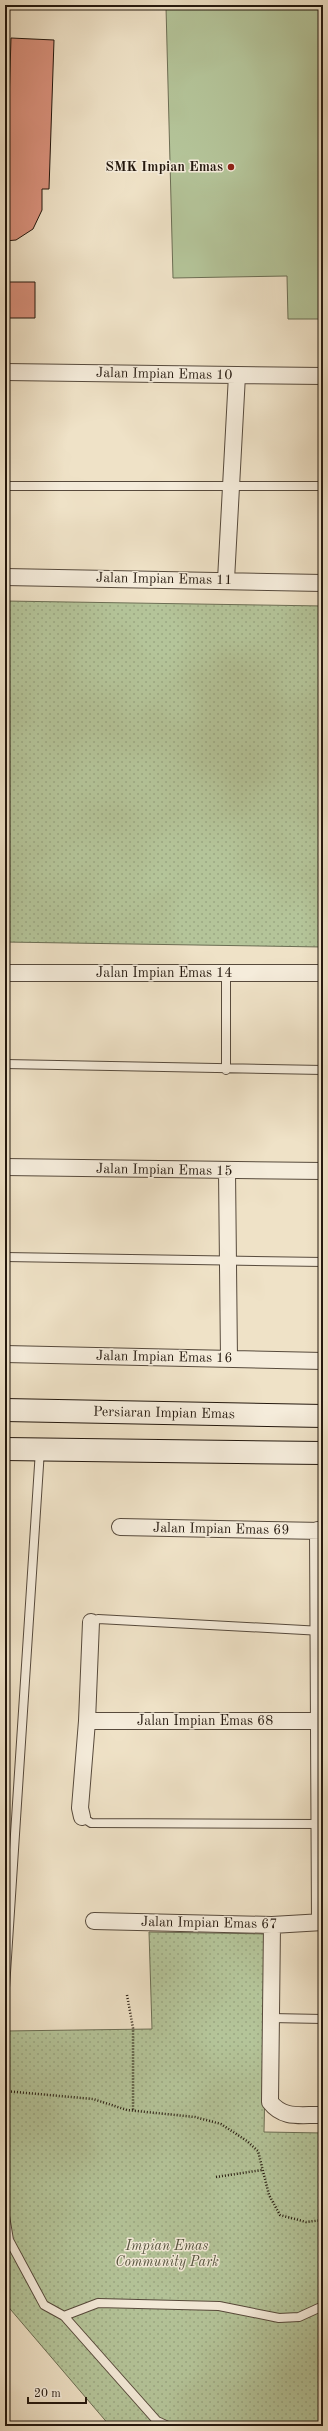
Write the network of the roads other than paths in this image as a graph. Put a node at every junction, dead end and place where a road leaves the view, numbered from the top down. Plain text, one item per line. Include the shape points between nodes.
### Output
1 (5, 372) edge
2 (237, 375) junction
3 (323, 376) edge
4 (232, 485) junction
5 (5, 486) edge
6 (323, 486) edge
7 (5, 577) edge
8 (226, 580) junction
9 (323, 583) edge
10 (226, 972) junction
11 (5, 973) edge
12 (323, 973) edge
13 (5, 1064) edge
14 (226, 1070) junction
15 (323, 1070) edge
16 (5, 1167) edge
17 (227, 1171) junction
18 (323, 1171) edge
19 (5, 1257) edge
20 (227, 1261) junction
21 (323, 1262) edge
22 (5, 1354) edge
23 (229, 1358) junction
24 (323, 1361) edge
25 (5, 1410) edge
26 (323, 1416) edge
27 (5, 1449) edge
28 (40, 1449) junction
29 (323, 1453) edge
30 (120, 1527) dead end
31 (321, 1530) edge
32 (91, 1622) joint
33 (320, 1631) edge
34 (321, 1721) edge
35 (87, 1722) junction
36 (82, 1818) joint
37 (321, 1824) edge
38 (94, 1921) dead end
39 (322, 1922) edge
40 (272, 1925) junction
41 (5, 1988) edge
42 (271, 2018) junction
43 (323, 2019) edge
44 (323, 2115) edge
45 (5, 2216) edge
46 (323, 2306) edge
47 (64, 2316) junction
48 (168, 2426) edge

1 - 2 street, Jalan Impian Emas 10
2 - 3 street, Jalan Impian Emas 10
2 - 4 street
4 - 5 lane
4 - 6 lane
4 - 8 street
7 - 8 street, Jalan Impian Emas 11
8 - 9 street, Jalan Impian Emas 11
10 - 11 street, Jalan Impian Emas 14
10 - 12 street, Jalan Impian Emas 14
10 - 14 lane
13 - 14 lane
14 - 15 lane
16 - 17 street, Jalan Impian Emas 15
17 - 18 street, Jalan Impian Emas 15
17 - 20 street
19 - 20 lane
20 - 21 lane
20 - 23 street
22 - 23 street, Jalan Impian Emas 16
23 - 24 street, Jalan Impian Emas 16
25 - 26 main road, Persiaran Impian Emas
27 - 28 main road
28 - 29 main road
28 - 41 lane
30 - 31 street, Jalan Impian Emas 69
31 - 33 street
32 - 33 lane via 98,1619
32 - 35 street
33 - 34 street
34 - 35 street, Jalan Impian Emas 68
34 - 37 street
35 - 36 street via 80,1808
36 - 37 lane via 91,1823
37 - 39 street
38 - 40 street, Jalan Impian Emas 67
39 - 40 street, Jalan Impian Emas 67
40 - 42 street
42 - 43 lane
42 - 44 street via 270,2102 276,2110 284,2114
45 - 47 lane via 9,2240 44,2305
46 - 47 lane via 299,2317 279,2318 219,2306 98,2303
47 - 48 lane via 157,2421

